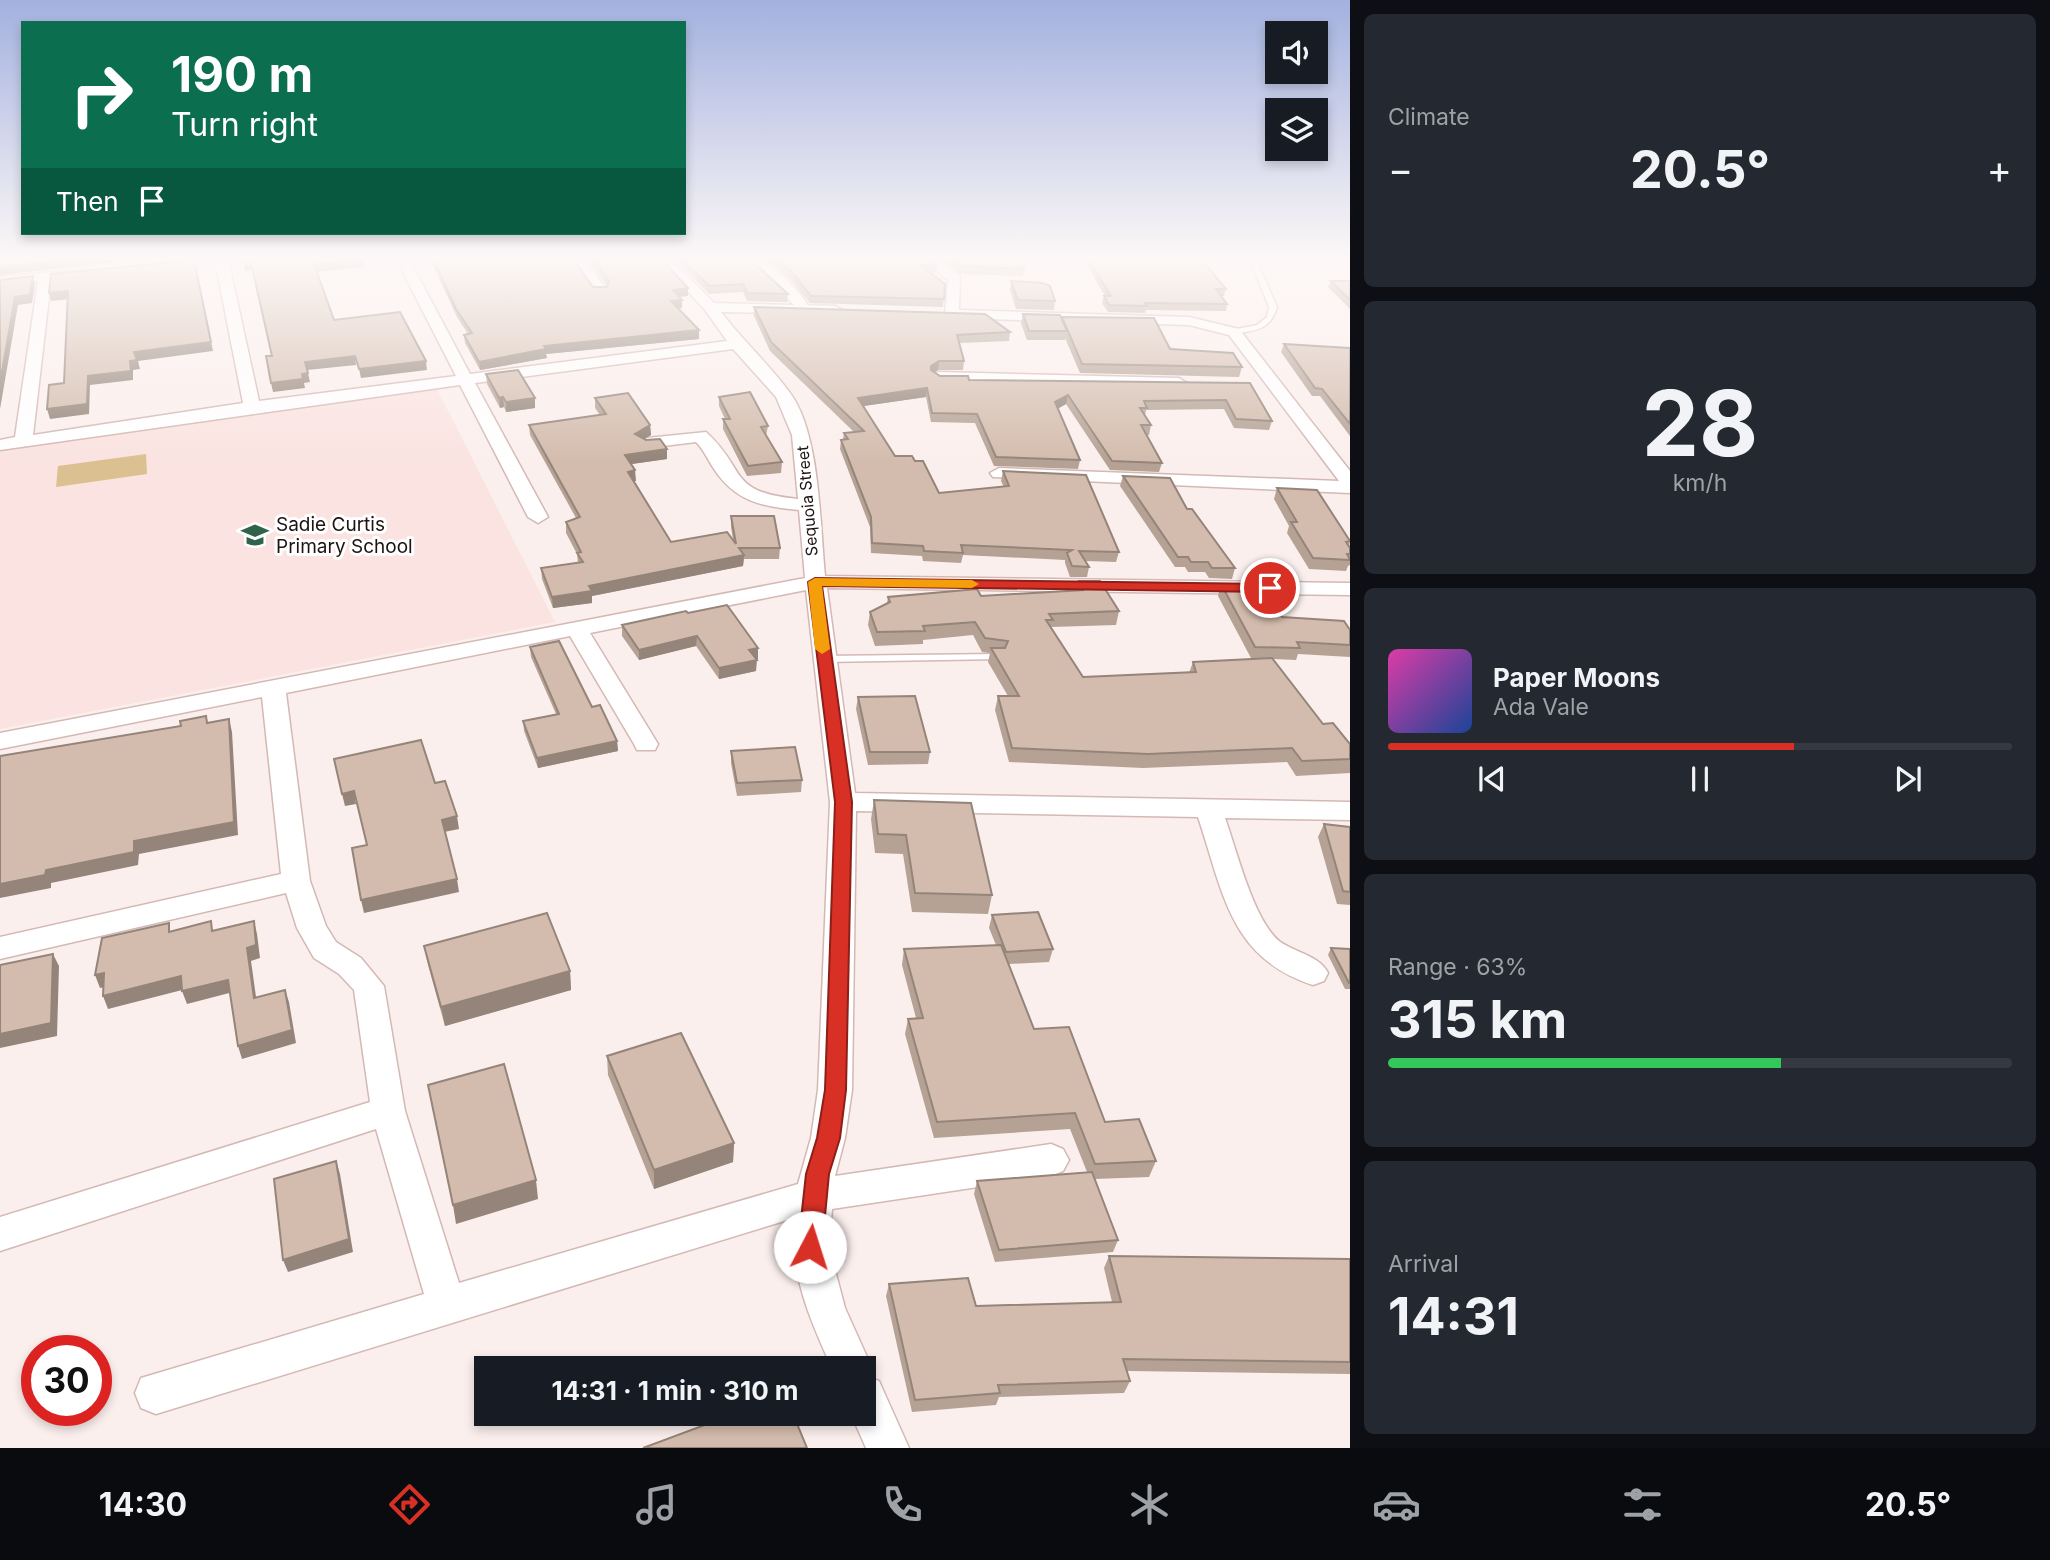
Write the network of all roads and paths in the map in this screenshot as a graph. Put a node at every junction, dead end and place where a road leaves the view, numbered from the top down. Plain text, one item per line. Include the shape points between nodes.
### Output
1 (38, 327) edge
2 (235, 327) edge
3 (437, 327) edge
4 (724, 327) edge
5 (1220, 327) edge
6 (1260, 327) edge
7 (1234, 332) junction
8 (737, 344) junction
9 (939, 377) edge
10 (465, 379) junction
11 (1195, 383) edge
12 (1250, 384) edge
13 (1276, 385) junction
14 (252, 407) junction
15 (23, 442) junction
16 (647, 443) edge
17 (0, 445) edge
18 (1326, 449) junction
19 (1350, 450) edge
20 (999, 473) edge
21 (1350, 485) edge
22 (806, 505) junction
23 (538, 517) dead end
24 (815, 582) junction
25 (1350, 589) edge
26 (576, 627) junction
27 (998, 657) edge
28 (823, 659) junction
29 (273, 687) junction
30 (0, 741) edge
31 (646, 744) dead end
32 (844, 802) junction
33 (1208, 808) junction
34 (1350, 811) edge
35 (296, 881) junction
36 (0, 948) edge
37 (1313, 974) dead end
38 (388, 1111) junction
39 (1051, 1160) dead end
40 (814, 1195) junction
41 (0, 1234) edge
42 (447, 1306) junction
43 (846, 1356) edge
44 (156, 1393) dead end
45 (876, 1422) edge
46 (888, 1448) edge

1 - 15 street
2 - 14 street
3 - 10 street
4 - 8 street, Sequoia Street
5 - 7 street
6 - 7 lane
7 - 13 street
8 - 10 street
8 - 22 street, Sequoia Street via 784,396 801,435
9 - 11 street
10 - 14 street
10 - 23 street
12 - 13 street
13 - 18 street
14 - 15 street
15 - 17 street
16 - 22 street via 700,436 732,483 747,496
18 - 19 street
18 - 21 street
20 - 21 street
22 - 24 street, Sequoia Street
24 - 25 street
24 - 26 street
24 - 28 street, Sequoia Street
26 - 29 street
26 - 31 street
27 - 28 lane
28 - 32 street, Sequoia Street
29 - 30 street
29 - 35 street
32 - 33 street
32 - 40 street, Sequoia Street via 835,1090
33 - 34 street
33 - 37 street via 1251,928 1269,949
35 - 36 street
35 - 38 street via 325,950 369,986
38 - 41 street
38 - 42 street
39 - 40 street
40 - 42 street
40 - 43 street, Sequoia Street via 810,1247 826,1312
42 - 44 street
45 - 46 street

